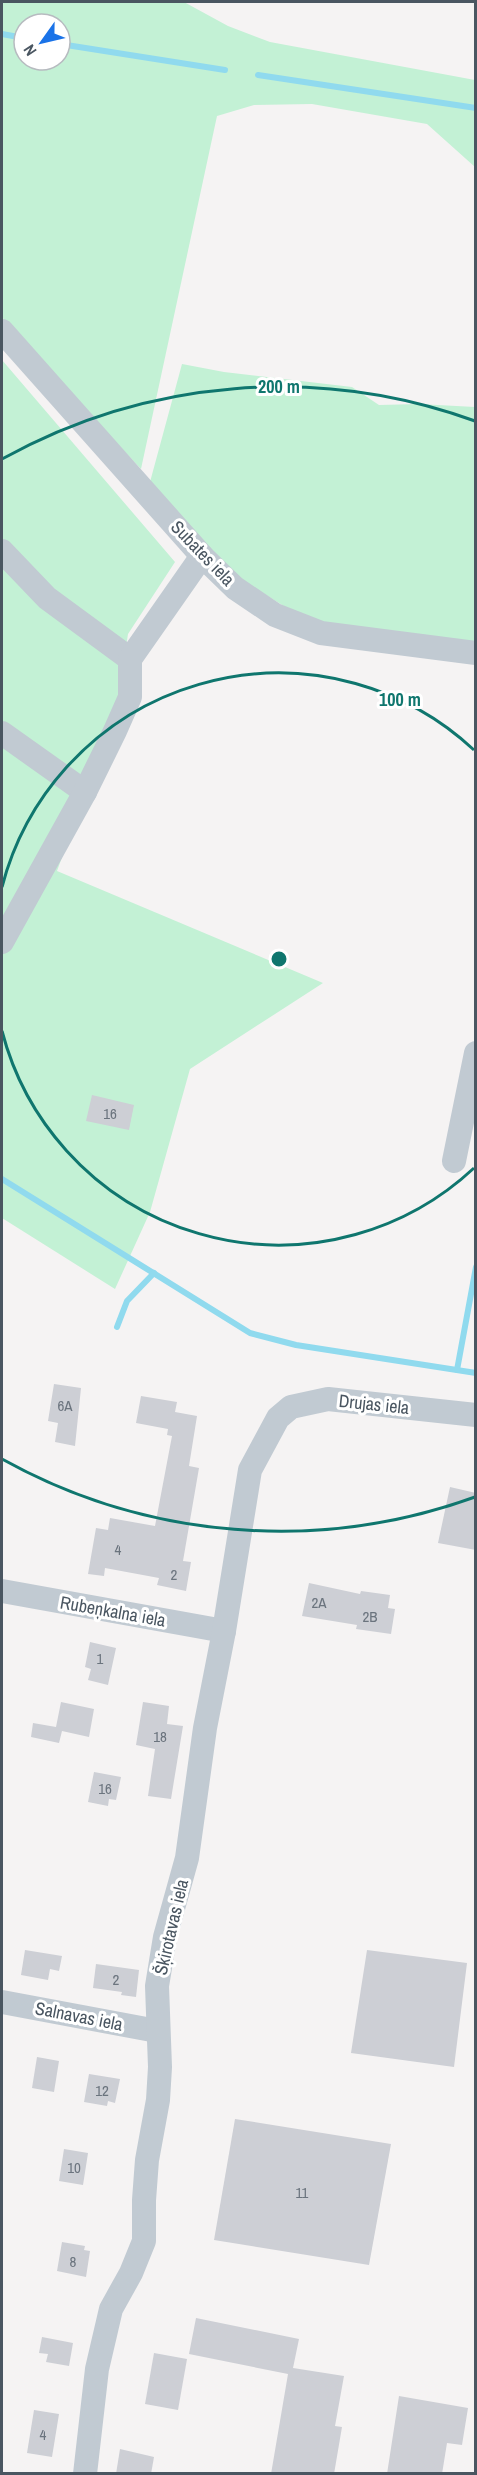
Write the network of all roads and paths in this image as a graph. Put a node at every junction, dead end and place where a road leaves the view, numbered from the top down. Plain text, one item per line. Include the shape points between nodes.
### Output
1 (2, 331) edge
2 (2, 551) edge
3 (202, 556) junction
4 (476, 653) edge
5 (130, 659) junction
6 (2, 733) edge
7 (85, 792) junction
8 (2, 942) edge
9 (476, 1053) edge
10 (454, 1161) dead end
11 (476, 1415) edge
12 (278, 1418) joint
13 (2, 1591) edge
14 (224, 1631) junction
15 (2, 2002) edge
16 (158, 2031) junction
17 (85, 2474) edge

1 - 3 street, Subates iela
2 - 5 street via 46,598
3 - 4 street, Subates iela via 235,588 275,615 321,633
3 - 5 street
5 - 7 street via 130,697
6 - 7 street
7 - 8 street
9 - 10 street
11 - 12 street, Drujas iela via 328,1399 291,1407
12 - 14 street, Šķirotavas iela via 250,1470
13 - 14 street, Rubeņkalna iela
14 - 16 street, Šķirotavas iela via 207,1711 187,1858 164,1947 158,1986
15 - 16 street, Salnavas iela
16 - 17 street, Šķirotavas iela via 158,2100 146,2170 144,2241 132,2273 111,2309 97,2369

